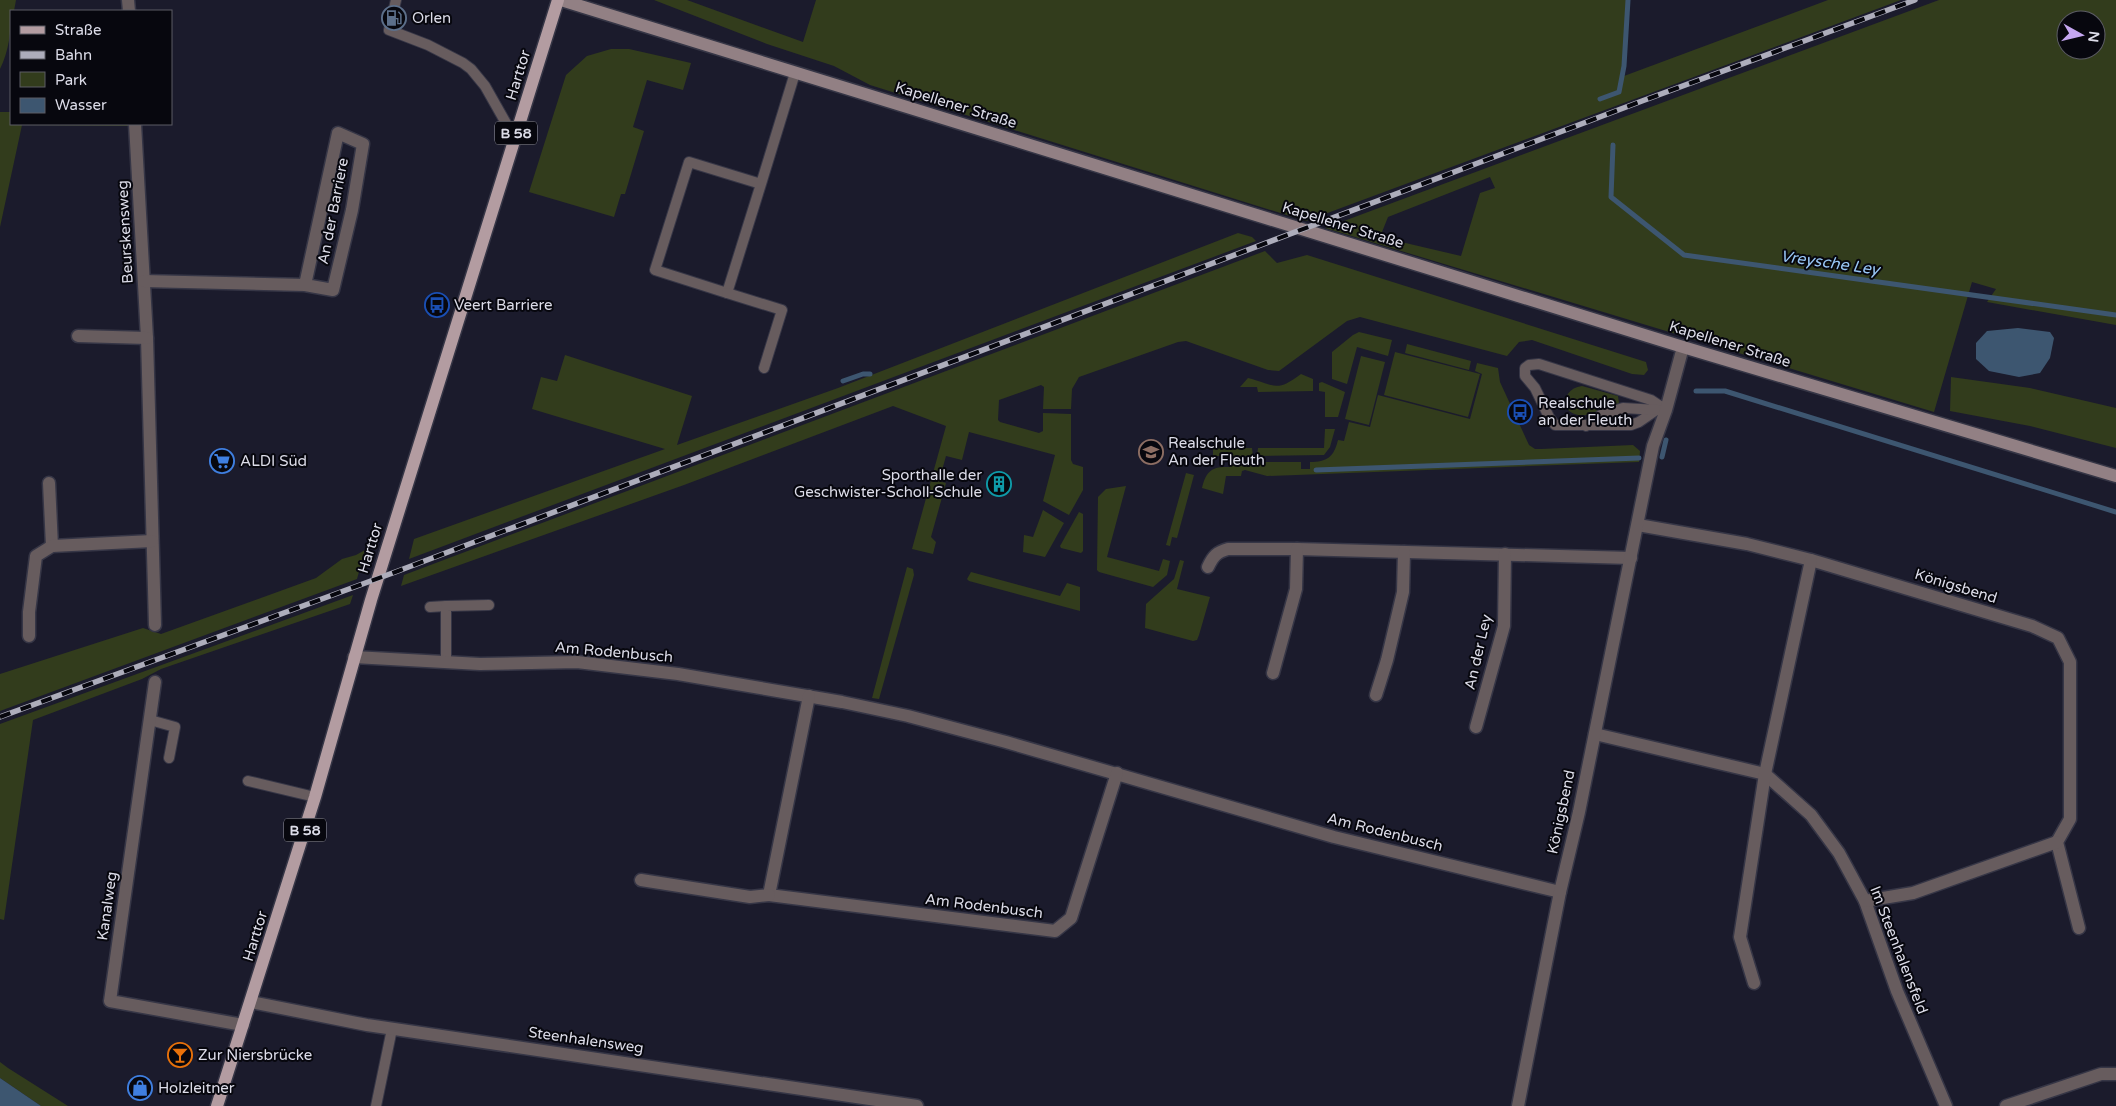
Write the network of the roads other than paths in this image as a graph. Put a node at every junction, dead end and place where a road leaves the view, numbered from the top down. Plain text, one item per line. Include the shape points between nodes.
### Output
1 (396, 0) edge
2 (560, 0) edge
3 (795, 73) junction
4 (135, 125) edge
5 (515, 140) junction
6 (761, 184) junction
7 (144, 281) junction
8 (304, 285) junction
9 (727, 292) junction
10 (78, 336) dead end
11 (147, 338) junction
12 (1683, 347) junction
13 (764, 368) dead end
14 (1660, 410) junction
15 (1586, 426) junction
16 (2116, 476) edge
17 (49, 483) dead end
18 (1638, 525) junction
19 (152, 541) junction
20 (52, 546) junction
21 (1297, 549) junction
22 (1404, 552) junction
23 (1504, 554) junction
24 (1632, 558) junction
25 (1811, 560) junction
26 (1208, 567) dead end
27 (489, 605) dead end
28 (446, 606) junction
29 (430, 607) dead end
30 (155, 625) dead end
31 (29, 636) dead end
32 (354, 657) junction
33 (446, 662) junction
34 (1273, 673) dead end
35 (155, 682) dead end
36 (1376, 695) dead end
37 (809, 696) junction
38 (150, 720) junction
39 (1476, 727) dead end
40 (1595, 734) junction
41 (170, 758) dead end
42 (1117, 773) junction
43 (1765, 774) junction
44 (248, 781) dead end
45 (315, 797) junction
46 (2057, 842) junction
47 (641, 880) dead end
48 (1560, 892) junction
49 (769, 895) junction
50 (1865, 901) junction
51 (2079, 928) dead end
52 (1754, 983) dead end
53 (251, 1002) junction
54 (243, 1025) junction
55 (392, 1028) junction
56 (2116, 1074) edge
57 (858, 1101) edge
58 (217, 1106) edge
59 (376, 1106) edge
60 (917, 1106) edge
61 (1518, 1106) edge
62 (1946, 1106) edge
63 (2006, 1106) edge

1 - 5 lane via 389,30 428,45 471,70 485,86
2 - 3 main road, Kapellener Straße
2 - 5 main road, Harttor / B 58
3 - 6 lane
3 - 12 main road, Kapellener Straße
4 - 7 street, Beurskensweg
5 - 32 main road, Harttor / B 58
6 - 9 lane
6 - 9 lane via 688,162 655,270
7 - 8 street, An der Barriere
7 - 11 street, Beurskensweg
8 - 8 street, An der Barriere via 321,206 338,133 363,144 352,210 334,290
9 - 13 lane via 782,310
10 - 11 street
11 - 19 street, Beurskensweg
12 - 14 street, Königsbend
12 - 16 main road, Kapellener Straße
14 - 15 lane via 1631,425
14 - 15 lane via 1623,408 1601,415
14 - 15 lane via 1651,400 1539,364 1525,368 1525,376 1555,425
14 - 18 street, Königsbend
17 - 20 street
18 - 24 street, Königsbend
18 - 25 street, Königsbend via 1747,544
19 - 20 street
19 - 30 street, Beurskensweg
20 - 31 street via 36,556
21 - 22 street
21 - 26 street via 1228,549 1212,558
21 - 34 street via 1296,589
22 - 23 street
22 - 36 street via 1403,592
23 - 24 street
23 - 39 street, An der Ley via 1504,626
24 - 40 street, Königsbend
25 - 43 street
25 - 46 street, Königsbend via 2032,626 2058,638 2070,662 2071,761 2070,819
27 - 28 lane
28 - 29 lane
28 - 33 lane
32 - 33 street, Am Rodenbusch
32 - 45 main road, Harttor / B 58
33 - 37 street, Am Rodenbusch via 577,662 678,674
35 - 38 street, Kanalweg
37 - 42 street, Am Rodenbusch via 908,716
37 - 49 street
38 - 41 lane via 175,727
38 - 54 street, Kanalweg via 110,1001
40 - 43 street, Im Steenhalensfeld
40 - 48 street, Königsbend
42 - 48 street, Am Rodenbusch via 1334,837
42 - 49 street, Am Rodenbusch via 1070,918 1055,931
43 - 50 street, Im Steenhalensfeld via 1812,815 1839,853
43 - 52 street via 1740,937
44 - 45 lane
45 - 53 main road, Harttor / B 58
46 - 50 street via 1913,893
46 - 51 street
47 - 49 street, Am Rodenbusch via 750,897
48 - 61 street, Königsbend
50 - 62 street, Im Steenhalensfeld via 1897,991
53 - 54 main road, Harttor / B 58
53 - 55 street, Steenhalensweg
54 - 58 main road, Harttor / B 58
55 - 57 street, Steenhalensweg
55 - 59 lane
56 - 63 street via 2101,1074
57 - 60 street, Steenhalensweg

